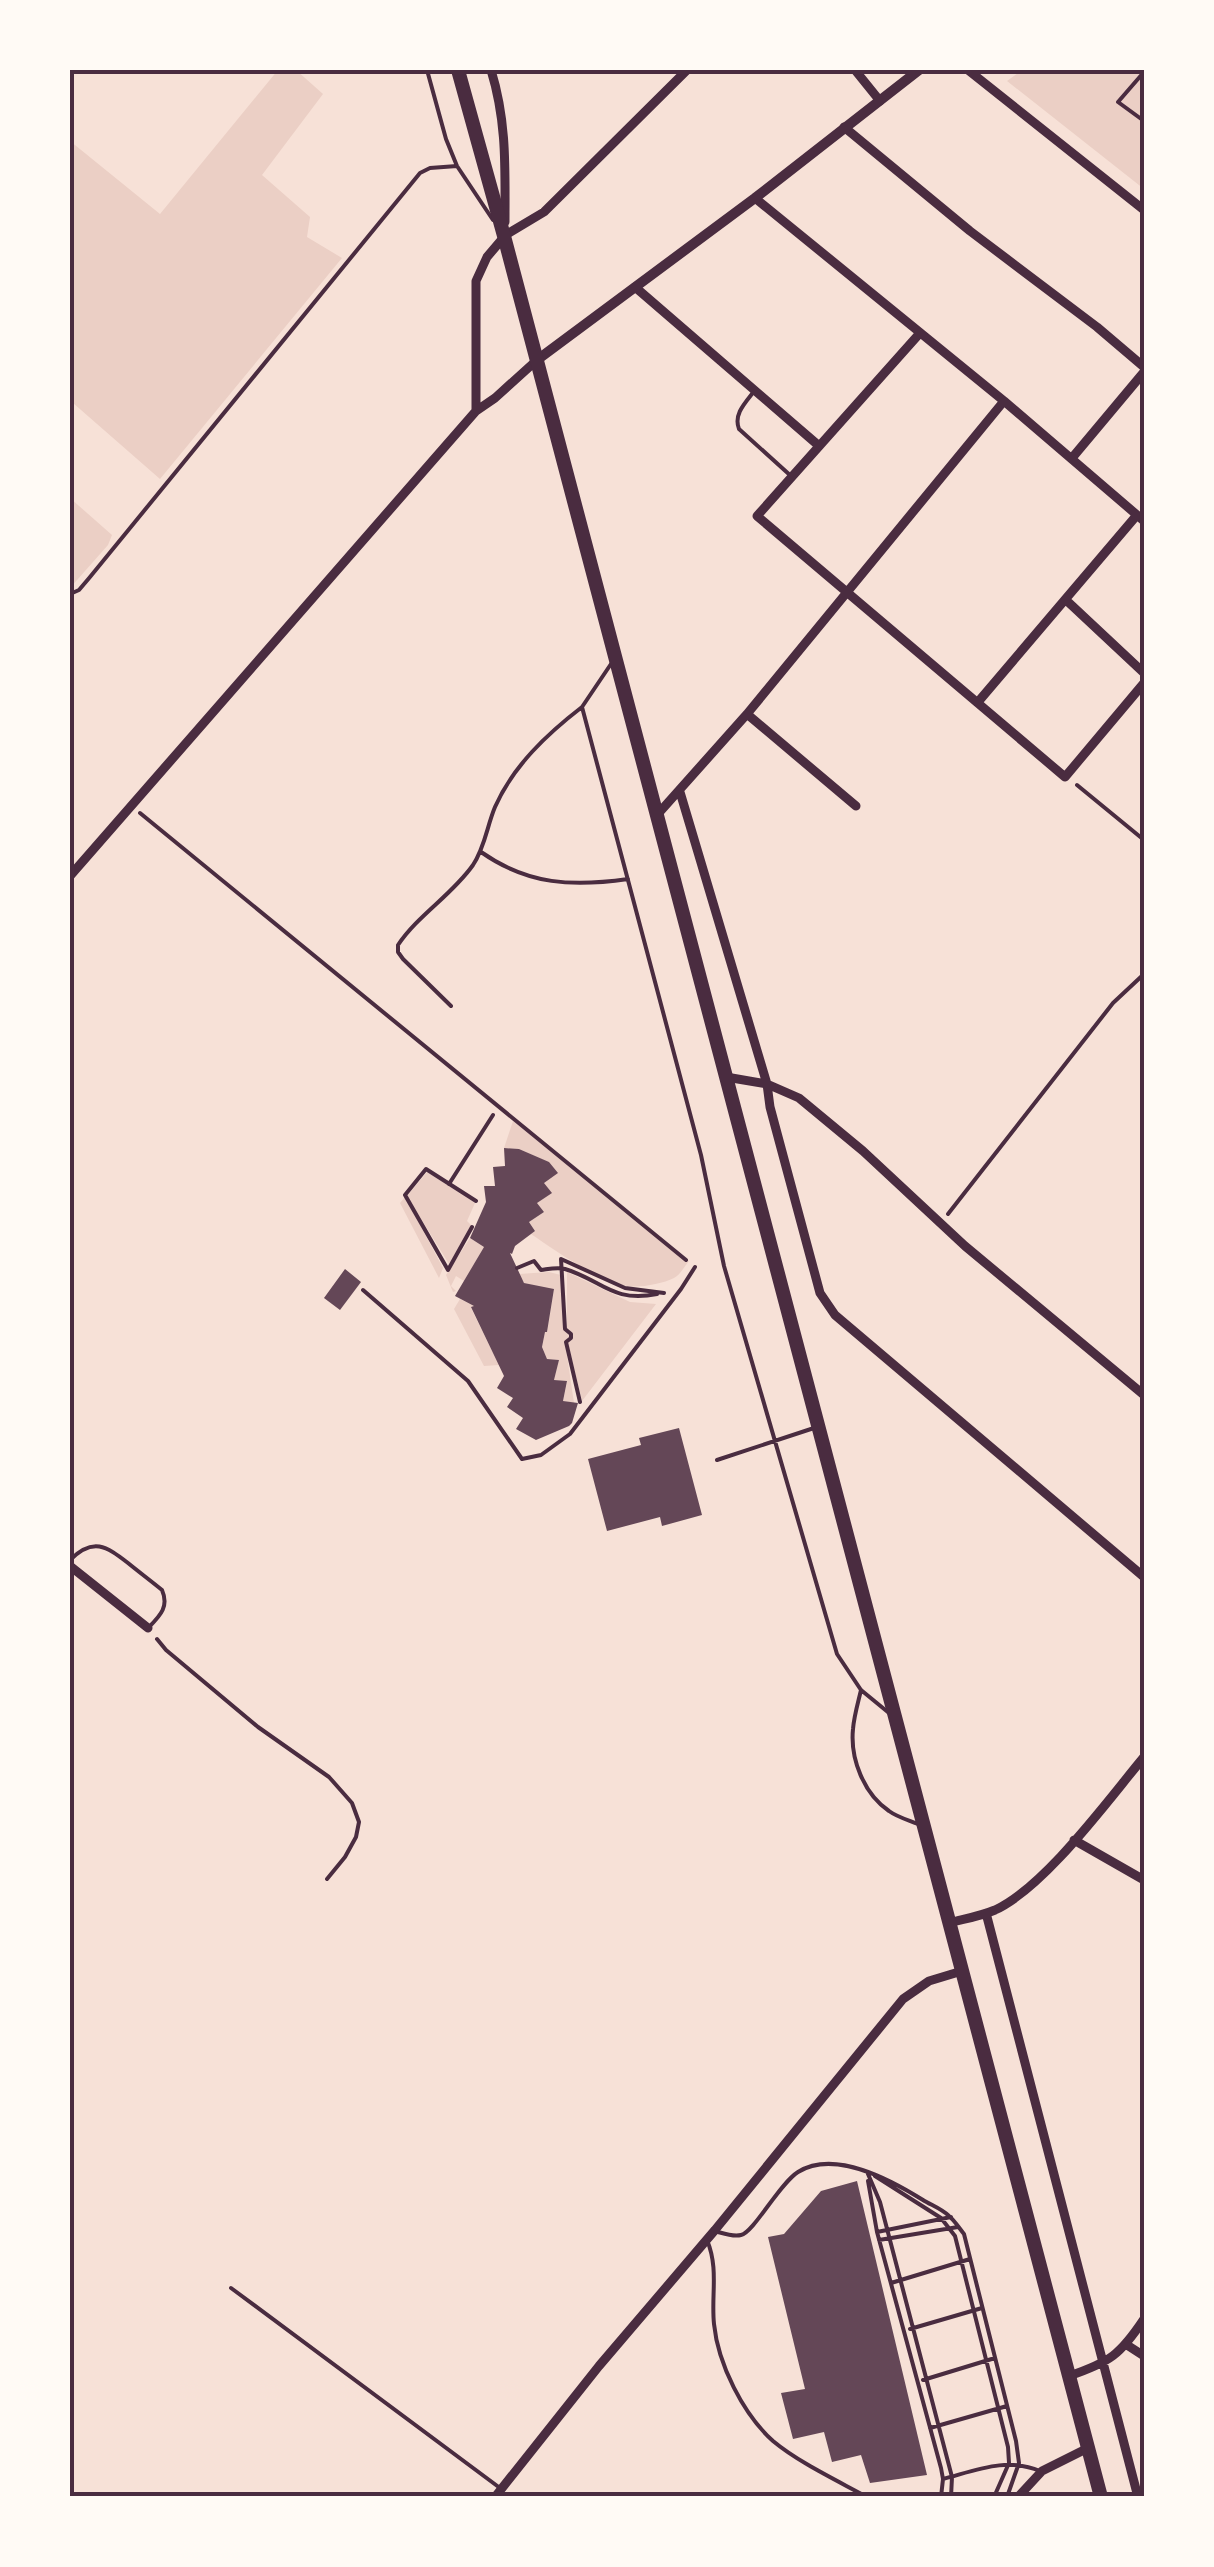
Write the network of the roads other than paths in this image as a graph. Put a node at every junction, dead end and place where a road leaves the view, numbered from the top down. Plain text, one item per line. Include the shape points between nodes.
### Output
1 (427, 70) edge
2 (458, 70) edge
3 (491, 70) edge
4 (687, 70) edge
5 (855, 70) edge
6 (919, 70) edge
7 (968, 70) edge
8 (880, 101) junction
9 (844, 127) junction
10 (457, 166) junction
11 (755, 198) junction
12 (1144, 210) edge
13 (504, 236) junction
14 (634, 286) junction
15 (920, 332) junction
16 (537, 360) junction
17 (1144, 370) edge
18 (755, 390) junction
19 (1004, 401) junction
20 (476, 411) junction
21 (818, 445) junction
22 (1072, 458) junction
23 (791, 477) junction
24 (1141, 518) edge
25 (846, 592) junction
26 (70, 594) edge
27 (1066, 600) junction
28 (616, 658) junction
29 (1144, 673) edge
30 (1144, 683) edge
31 (978, 702) junction
32 (582, 708) junction
33 (747, 714) junction
34 (680, 792) junction
35 (856, 806) dead end
36 (657, 815) junction
37 (482, 852) junction
38 (70, 876) edge
39 (628, 879) junction
40 (451, 1006) dead end
41 (726, 1077) junction
42 (767, 1084) junction
43 (694, 1266) road end
44 (362, 1290) dead end
45 (1144, 1395) edge
46 (818, 1427) junction
47 (775, 1440) junction
48 (717, 1460) dead end
49 (70, 1563) edge
50 (1144, 1577) edge
51 (148, 1628) joint
52 (861, 1690) junction
53 (896, 1720) junction
54 (1144, 1757) edge
55 (924, 1827) junction
56 (1074, 1840) junction
57 (1144, 1880) edge
58 (986, 1913) junction
59 (949, 1923) junction
60 (962, 1972) junction
61 (867, 2172) junction
62 (951, 2217) junction
63 (942, 2218) junction
64 (958, 2227) junction
65 (948, 2228) junction
66 (715, 2230) junction
67 (887, 2230) junction
68 (877, 2232) junction
69 (890, 2238) junction
70 (707, 2240) junction
71 (879, 2240) junction
72 (970, 2259) junction
73 (960, 2262) junction
74 (900, 2280) junction
75 (890, 2283) junction
76 (231, 2288) dead end
77 (982, 2308) junction
78 (972, 2311) junction
79 (1144, 2319) edge
80 (912, 2328) junction
81 (904, 2331) junction
82 (1127, 2346) junction
83 (1144, 2356) edge
84 (995, 2358) junction
85 (984, 2361) junction
86 (1104, 2362) junction
87 (1069, 2376) junction
88 (925, 2380) junction
89 (918, 2382) junction
90 (1007, 2406) junction
91 (998, 2409) junction
92 (938, 2426) junction
93 (930, 2428) junction
94 (1088, 2448) junction
95 (1009, 2463) junction
96 (1019, 2463) junction
97 (1042, 2471) junction
98 (952, 2477) junction
99 (943, 2479) junction
100 (498, 2493) edge
101 (867, 2497) edge
102 (941, 2497) edge
103 (951, 2497) edge
104 (994, 2497) edge
105 (1007, 2497) edge
106 (1018, 2497) edge
107 (1101, 2497) edge
108 (1138, 2497) edge

1 - 10 lane
2 - 13 highway
3 - 13 street via 506,162
4 - 13 street via 544,212
5 - 8 street
6 - 8 street
7 - 12 street
8 - 9 street
9 - 11 street
9 - 17 street
10 - 13 lane
10 - 26 lane via 420,172
11 - 14 street
11 - 15 street
13 - 16 highway
13 - 20 street via 476,281
14 - 16 street
14 - 18 street
15 - 19 street
15 - 21 street
16 - 20 street
16 - 28 highway
17 - 22 street
18 - 21 street
18 - 23 lane via 737,415 739,428
19 - 22 street
19 - 25 street
20 - 38 street
21 - 23 street
22 - 24 street
23 - 25 street via 757,516
24 - 27 street
25 - 31 street
25 - 33 street
27 - 29 street
27 - 31 street
28 - 32 lane
28 - 36 highway
30 - 31 street via 1065,776
32 - 37 lane via 517,769 488,822
32 - 39 lane
33 - 34 street
33 - 35 street
34 - 36 street
34 - 42 street
36 - 41 highway
37 - 39 lane via 524,875 553,881
37 - 40 lane via 398,945 402,959
39 - 47 lane via 702,1155 724,1266
41 - 42 street
41 - 46 highway
42 - 45 street via 821,1116
42 - 50 street via 820,1293 835,1315
43 - 44 lane via 570,1434 541,1456 522,1458 468,1382
46 - 47 lane
46 - 53 highway
47 - 48 lane
47 - 52 lane via 837,1654
49 - 51 street
49 - 51 lane via 87,1547 110,1548 162,1590 164,1610
52 - 53 lane
52 - 55 lane via 852,1741 862,1780 890,1812
53 - 55 highway
54 - 56 street
55 - 59 highway
56 - 57 street
56 - 58 street via 1023,1891
58 - 59 street
58 - 86 street
59 - 60 highway
60 - 66 street via 929,1981 903,1999
60 - 87 highway
61 - 62 lane
61 - 63 lane
61 - 66 lane via 809,2166 775,2194 750,2230 740,2236
61 - 67 lane
61 - 68 lane
62 - 63 lane
62 - 64 lane
63 - 65 lane
63 - 67 lane
64 - 65 lane
64 - 72 lane
65 - 69 lane
65 - 73 lane
66 - 70 street
67 - 68 lane
67 - 69 lane
68 - 71 lane
69 - 71 lane
69 - 74 lane
70 - 100 street
70 - 101 lane via 715,2268 717,2343 737,2392 774,2441
71 - 75 lane
72 - 73 lane
72 - 77 lane
73 - 74 lane
73 - 78 lane
74 - 75 lane
74 - 80 lane
75 - 81 lane
76 - 100 lane
77 - 78 lane
77 - 84 lane
78 - 80 lane
78 - 85 lane
79 - 82 street
80 - 81 lane
80 - 88 lane
81 - 89 lane
82 - 83 street
82 - 86 street
84 - 85 lane
84 - 90 lane
85 - 88 lane
85 - 91 lane
86 - 87 street
86 - 108 street
87 - 94 highway
88 - 89 lane
88 - 92 lane
89 - 93 lane
90 - 91 lane
90 - 96 lane
91 - 92 lane
91 - 95 lane
92 - 93 lane
92 - 98 lane
93 - 99 lane
94 - 97 street
94 - 107 highway
95 - 96 lane
95 - 98 lane
95 - 104 lane
96 - 97 lane
96 - 105 lane
97 - 106 street
98 - 99 lane
98 - 103 lane
99 - 102 lane

